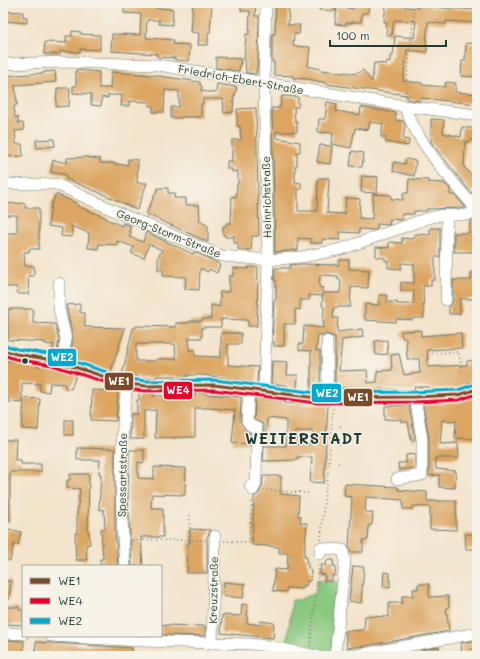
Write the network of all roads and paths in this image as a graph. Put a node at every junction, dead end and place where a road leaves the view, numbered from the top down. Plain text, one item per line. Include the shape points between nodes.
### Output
1 (266, 3) edge
2 (415, 3) edge
3 (3, 64) edge
4 (264, 83) junction
5 (404, 106) junction
6 (477, 115) edge
7 (3, 184) edge
8 (477, 210) edge
9 (447, 215) junction
10 (268, 260) junction
11 (59, 283) dead end
12 (446, 300) dead end
13 (326, 341) dead end
14 (3, 350) edge
15 (432, 353) dead end
16 (62, 362) junction
17 (462, 372) dead end
18 (127, 384) junction
19 (249, 389) junction
20 (477, 389) edge
21 (264, 391) junction
22 (415, 397) junction
23 (331, 398) junction
24 (340, 426) dead end
25 (344, 426) dead end
26 (339, 445) dead end
27 (343, 445) dead end
28 (338, 463) dead end
29 (342, 463) dead end
30 (397, 479) dead end
31 (251, 488) junction
32 (309, 493) dead end
33 (190, 512) dead end
34 (215, 538) junction
35 (123, 540) junction
36 (189, 540) junction
37 (321, 550) junction
38 (125, 565) edge
39 (3, 633) edge
40 (477, 633) edge
41 (22, 634) edge
42 (90, 637) edge
43 (130, 638) edge
44 (212, 643) junction
45 (313, 655) edge
46 (335, 656) edge
47 (352, 656) edge

1 - 4 street, Heinrichstraße
2 - 5 path
3 - 4 street, Friedrich-Ebert-Straße via 65,62 158,65
4 - 5 street, Friedrich-Ebert-Straße
4 - 10 street, Heinrichstraße
5 - 6 street, Friedrich-Ebert-Straße
5 - 8 street via 427,149
7 - 10 street, Georg-Storm-Straße via 56,184 222,256
8 - 9 street, Georg-Storm-Straße via 466,214
9 - 10 street, Georg-Storm-Straße via 425,219 342,249 302,257
9 - 12 street
10 - 21 street, Heinrichstraße
11 - 16 street via 59,309 66,339
13 - 23 street
14 - 16 street
15 - 17 path via 459,353
16 - 18 street
18 - 19 street via 214,385
18 - 35 street, Spessartstraße via 122,442
19 - 21 street
19 - 31 street via 247,421 257,428 256,484
20 - 22 street via 459,395
21 - 23 street
22 - 23 street
22 - 30 street via 422,439 422,475
23 - 37 path
24 - 25 path
26 - 27 path
28 - 29 path
31 - 32 path
31 - 34 path via 249,542
33 - 36 path
34 - 36 path
34 - 44 street, Kreuzstraße
35 - 36 path
35 - 38 street, Spessartstraße
37 - 45 path
37 - 46 street via 343,550 345,561
39 - 41 street
40 - 47 street
42 - 43 street
43 - 44 street
44 - 45 street via 258,644

